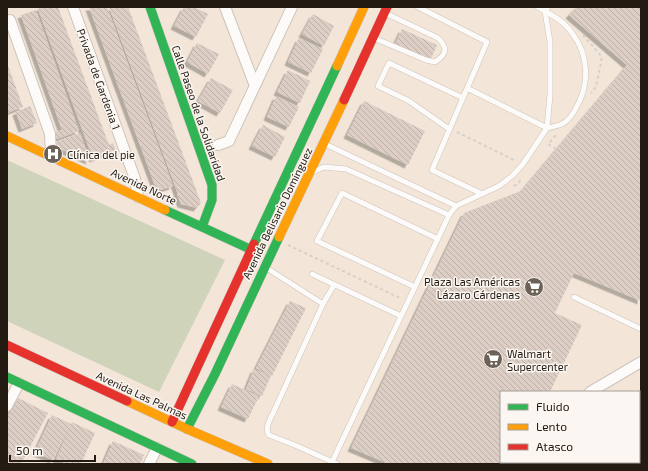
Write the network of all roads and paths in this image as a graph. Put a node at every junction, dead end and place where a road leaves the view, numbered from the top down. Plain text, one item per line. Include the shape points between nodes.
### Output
1 (73, 7) edge
2 (150, 7) edge
3 (225, 7) edge
4 (292, 7) edge
5 (364, 7) edge
6 (418, 7) edge
7 (538, 7) edge
8 (546, 9) edge
9 (386, 10) edge
10 (10, 20) dead end
11 (374, 37) junction
12 (255, 86) junction
13 (467, 88) junction
14 (463, 98) junction
15 (547, 128) junction
16 (449, 129) junction
17 (7, 136) edge
18 (324, 144) junction
19 (548, 144) dead end
20 (218, 145) dead end
21 (544, 149) dead end
22 (51, 157) junction
23 (522, 164) junction
24 (311, 172) junction
25 (511, 187) dead end
26 (482, 194) junction
27 (138, 197) junction
28 (456, 206) junction
29 (449, 215) junction
30 (202, 226) junction
31 (438, 239) junction
32 (278, 240) junction
33 (252, 250) junction
34 (264, 266) junction
35 (312, 274) dead end
36 (334, 285) junction
37 (415, 287) junction
38 (574, 297) dead end
39 (408, 302) junction
40 (324, 304) junction
41 (401, 316) junction
42 (641, 329) edge
43 (7, 345) edge
44 (641, 362) edge
45 (198, 367) junction
46 (215, 374) junction
47 (7, 377) edge
48 (19, 383) junction
49 (592, 391) edge
50 (7, 406) edge
51 (172, 422) junction
52 (187, 429) junction
53 (157, 448) junction
54 (332, 462) junction
55 (149, 464) edge
56 (192, 464) edge
57 (268, 464) edge
58 (338, 464) edge

1 - 27 street, Privada de Gardenia 1 via 135,179
2 - 30 street, Calle Paseo de la Solidaridad via 212,184 212,200
3 - 12 street
4 - 12 street
5 - 33 street, Avenida Belisario Domínguez
6 - 13 lane via 487,42
7 - 8 lane
8 - 15 lane via 550,42
8 - 15 lane via 572,32 586,64 586,82 582,99 573,114 563,124
9 - 11 street, Avenida Belisario Domínguez
9 - 11 lane via 438,38 444,43 446,50 443,57 435,62 426,60
10 - 22 street via 50,134
11 - 18 street, Avenida Belisario Domínguez
12 - 20 street via 229,141
13 - 14 lane
13 - 15 lane
14 - 16 lane
14 - 16 lane via 390,63 378,86 409,101
15 - 23 lane
16 - 23 path
16 - 26 lane via 432,170
17 - 22 street, Avenida Norte
18 - 24 street, Avenida Belisario Domínguez
18 - 28 lane
19 - 21 path
22 - 27 street, Avenida Norte
23 - 25 path via 528,169 518,184
23 - 26 lane via 499,186
24 - 29 lane via 324,167 346,169
24 - 32 street, Avenida Belisario Domínguez
26 - 28 lane
27 - 30 street, Avenida Norte
28 - 29 lane
29 - 31 lane
30 - 33 street, Avenida Norte
31 - 37 lane
31 - 37 lane via 342,193 317,241
32 - 34 street, Avenida Belisario Domínguez
32 - 39 path
33 - 34 street, Avenida Norte
33 - 45 street, Avenida Belisario Domínguez
34 - 40 lane
34 - 46 street, Avenida Belisario Domínguez
35 - 36 lane
36 - 40 lane
36 - 41 lane
37 - 39 lane
38 - 42 lane
39 - 41 lane
40 - 54 lane via 267,432
41 - 54 lane
43 - 51 street, Avenida Las Palmas
44 - 49 street
45 - 46 street
45 - 51 street, Avenida Belisario Domínguez
46 - 52 street, Avenida Belisario Domínguez
47 - 48 street
48 - 50 street
48 - 53 street
51 - 52 street, Avenida Las Palmas
52 - 57 street, Avenida Las Palmas
53 - 55 street
53 - 56 street
54 - 58 lane

